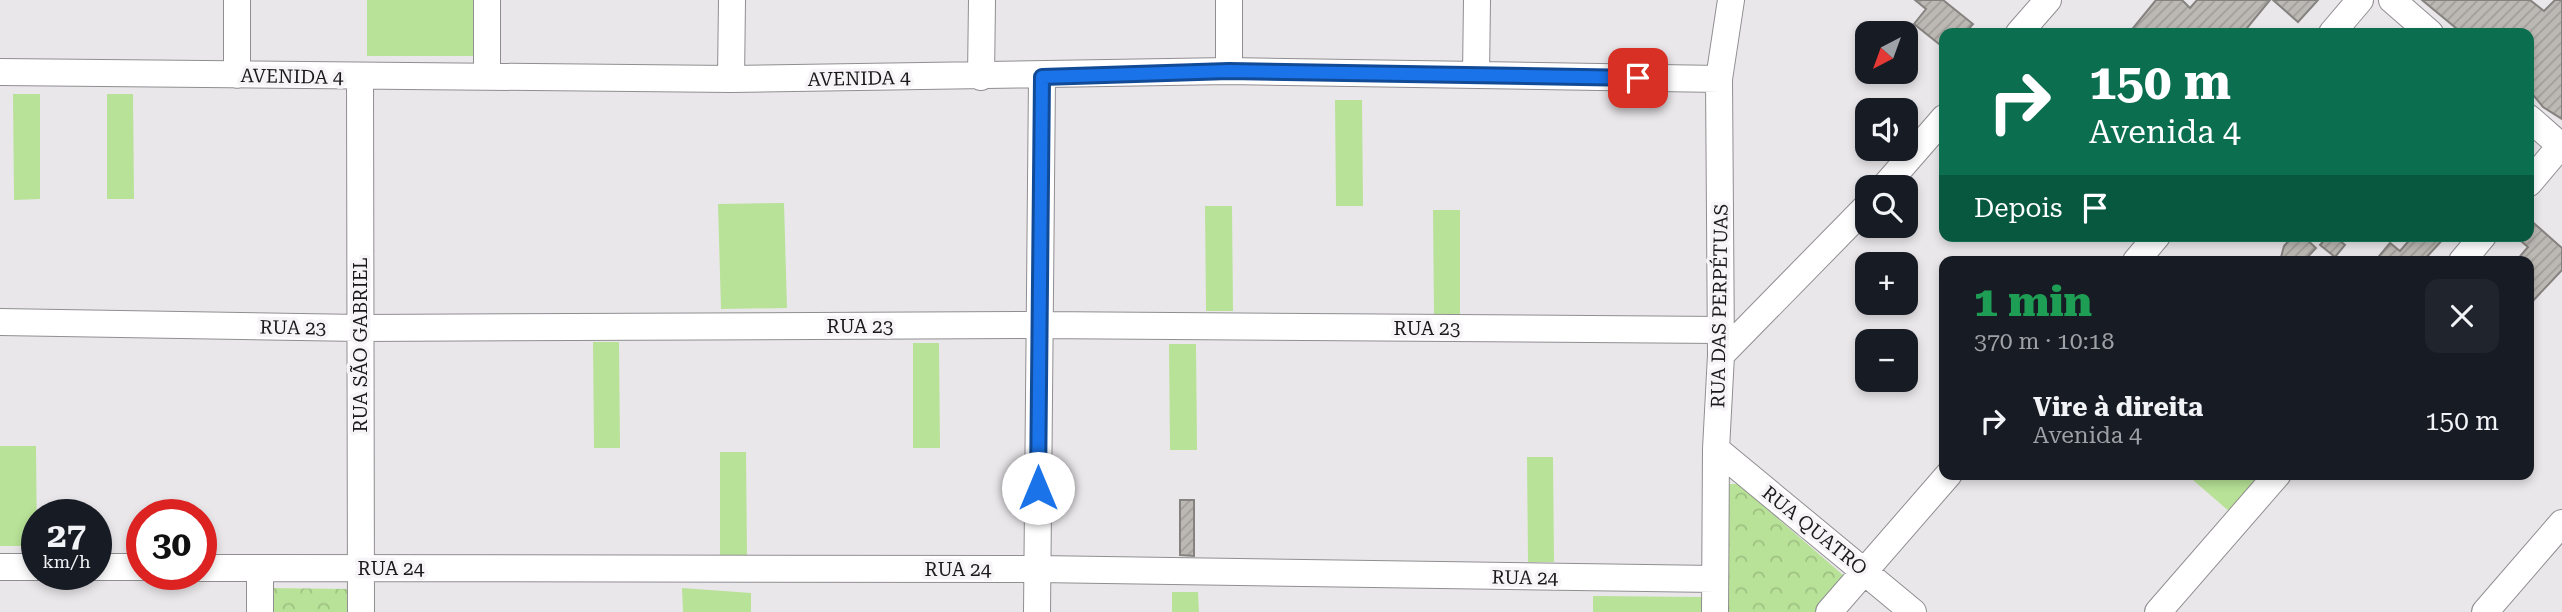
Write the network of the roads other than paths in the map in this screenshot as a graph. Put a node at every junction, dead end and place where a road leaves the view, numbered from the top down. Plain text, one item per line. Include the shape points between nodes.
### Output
1 (237, 0) edge
2 (487, 0) edge
3 (732, 0) edge
4 (982, 0) edge
5 (1229, 0) edge
6 (1477, 0) edge
7 (1731, 0) edge
8 (2048, 0) edge
9 (2360, 0) edge
10 (2392, 0) edge
11 (2023, 28) edge
12 (2336, 28) edge
13 (2424, 28) edge
14 (1229, 71) junction
15 (0, 72) edge
16 (237, 75) junction
17 (487, 75) junction
18 (1476, 75) junction
19 (360, 77) junction
20 (981, 77) junction
21 (1042, 77) junction
22 (731, 79) junction
23 (1719, 79) junction
24 (2534, 122) edge
25 (1939, 124) edge
26 (2562, 145) edge
27 (1894, 175) edge
28 (2534, 177) edge
29 (1855, 217) edge
30 (2152, 242) edge
31 (2478, 242) edge
32 (2140, 256) edge
33 (2466, 256) edge
34 (0, 322) edge
35 (1038, 325) junction
36 (360, 328) junction
37 (1721, 342) junction
38 (1716, 449) junction
39 (1944, 480) edge
40 (2273, 480) edge
41 (2562, 523) edge
42 (0, 567) edge
43 (21, 567) edge
44 (217, 568) edge
45 (260, 568) junction
46 (361, 568) junction
47 (1038, 569) junction
48 (1865, 571) junction
49 (1715, 579) junction
50 (260, 612) edge
51 (361, 612) edge
52 (1037, 612) edge
53 (1715, 612) edge
54 (1829, 612) edge
55 (1913, 612) edge
56 (2158, 612) edge
57 (2485, 612) edge

1 - 16 street
2 - 17 street
3 - 22 street
4 - 20 street
5 - 14 street
6 - 18 street
7 - 23 street, RUA DAS PERPÉTUAS
8 - 11 street
9 - 12 street
10 - 13 street
14 - 18 street, AVENIDA 4
14 - 21 street, AVENIDA 4
15 - 16 street, AVENIDA 4
16 - 19 street, AVENIDA 4
17 - 19 street, AVENIDA 4
17 - 22 street, AVENIDA 4
18 - 23 street, AVENIDA 4
19 - 36 street, RUA SÃO GABRIEL
20 - 21 street, AVENIDA 4
20 - 22 street, AVENIDA 4
21 - 35 street
23 - 37 street, RUA DAS PERPÉTUAS
24 - 26 street
25 - 27 street
26 - 28 street
29 - 37 street
30 - 32 street
31 - 33 street
34 - 36 street, RUA 23
35 - 36 street, RUA 23
35 - 37 street, RUA 23
35 - 47 street
36 - 46 street, RUA SÃO GABRIEL
37 - 38 street, RUA DAS PERPÉTUAS
38 - 48 street, RUA QUATRO
38 - 49 street, RUA DAS PERPÉTUAS
39 - 48 street
40 - 56 street
41 - 57 street
42 - 43 street
44 - 45 street, RUA 24
45 - 46 street, RUA 24
45 - 50 street
46 - 47 street, RUA 24
46 - 51 street, RUA SÃO GABRIEL
47 - 49 street, RUA 24
47 - 52 street
48 - 54 street
48 - 55 street, RUA QUATRO
49 - 53 street, RUA DAS PERPÉTUAS

